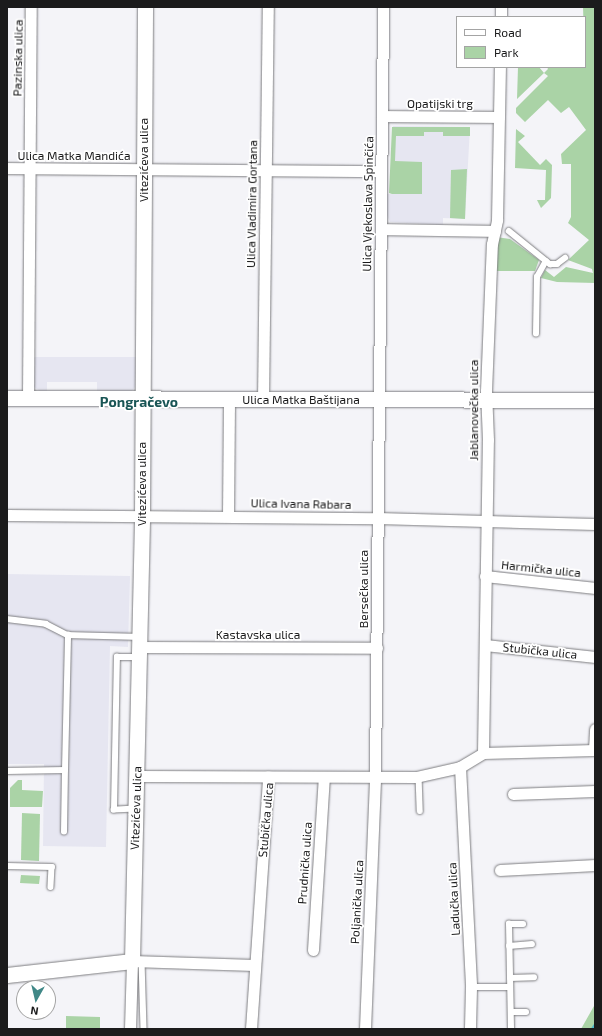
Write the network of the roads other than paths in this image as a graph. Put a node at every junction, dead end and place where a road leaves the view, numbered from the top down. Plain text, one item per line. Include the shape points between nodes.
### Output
1 (32, 7) edge
2 (145, 7) edge
3 (268, 7) edge
4 (383, 7) edge
5 (500, 68) edge
6 (382, 116) junction
7 (499, 117) junction
8 (7, 168) edge
9 (30, 169) junction
10 (144, 169) junction
11 (265, 171) junction
12 (381, 171) junction
13 (381, 229) junction
14 (495, 231) junction
15 (509, 231) dead end
16 (565, 258) dead end
17 (546, 261) junction
18 (536, 334) dead end
19 (7, 398) edge
20 (28, 398) junction
21 (142, 399) junction
22 (229, 400) junction
23 (263, 400) junction
24 (378, 400) junction
25 (487, 400) junction
26 (595, 400) edge
27 (7, 515) edge
28 (228, 516) junction
29 (142, 517) junction
30 (377, 518) junction
31 (487, 521) junction
32 (595, 524) edge
33 (485, 576) junction
34 (595, 588) edge
35 (7, 619) edge
36 (68, 635) junction
37 (485, 645) junction
38 (139, 647) junction
39 (377, 648) junction
40 (595, 657) edge
41 (595, 729) edge
42 (595, 750) edge
43 (483, 753) junction
44 (460, 767) junction
45 (65, 770) junction
46 (7, 771) edge
47 (137, 776) junction
48 (419, 776) junction
49 (268, 777) junction
50 (324, 777) junction
51 (375, 777) junction
52 (595, 791) edge
53 (513, 794) dead end
54 (136, 809) junction
55 (420, 811) dead end
56 (64, 832) dead end
57 (595, 865) edge
58 (7, 866) edge
59 (500, 870) dead end
60 (51, 887) dead end
61 (523, 924) dead end
62 (532, 944) dead end
63 (509, 946) junction
64 (313, 950) dead end
65 (137, 961) junction
66 (254, 965) junction
67 (7, 975) edge
68 (534, 977) dead end
69 (510, 978) junction
70 (471, 987) junction
71 (510, 987) junction
72 (511, 1012) junction
73 (526, 1012) dead end
74 (511, 1028) dead end
75 (130, 1029) edge
76 (144, 1029) edge
77 (251, 1029) edge
78 (365, 1029) edge
79 (470, 1029) edge

1 - 9 street, Pazinska ulica
2 - 10 street, Vitezićeva ulica
3 - 11 street, Ulica Vladimira Gortana
4 - 6 street, Ulica Vjekoslava Spinčića
5 - 7 street, Jablanovečka ulica
6 - 7 street, Opatijski trg
6 - 12 street, Ulica Vjekoslava Spinčića
7 - 14 street, Jablanovečka ulica
8 - 9 street, Ulica Matka Mandića
9 - 10 street, Ulica Matka Mandića
9 - 20 street, Pazinska ulica
10 - 11 street, Ulica Matka Mandića
10 - 21 street, Vitezićeva ulica
11 - 12 street, Ulica Matka Mandića
11 - 23 street, Ulica Vladimira Gortana
12 - 13 street, Ulica Vjekoslava Spinčića
13 - 14 street
13 - 24 street, Ulica Vjekoslava Spinčića
14 - 25 street, Jablanovečka ulica via 489,286
15 - 17 lane
16 - 17 lane via 554,265
17 - 18 lane via 537,277
19 - 20 street, Ulica Matka Baštijana
20 - 21 street, Ulica Matka Baštijana
21 - 22 street, Ulica Matka Baštijana
21 - 29 street, Vitezićeva ulica
22 - 23 street, Ulica Matka Baštijana
22 - 28 street
23 - 24 street, Ulica Matka Baštijana
24 - 25 street, Ulica Matka Baštijana
24 - 30 street, Bersečka ulica
25 - 26 street, Ulica Matka Baštijana
25 - 31 street, Jablanovečka ulica
27 - 29 street, Ulica Ivana Rabara
28 - 29 street, Ulica Ivana Rabara
28 - 30 street, Ulica Ivana Rabara
29 - 38 street, Vitezićeva ulica
30 - 31 street, Ulica Ivana Rabara
30 - 39 street, Bersečka ulica
31 - 32 street, Ulica Ivana Rabara
31 - 33 street, Jablanovečka ulica
33 - 34 street, Harmička ulica
33 - 37 street, Jablanovečka ulica
35 - 36 lane via 46,624
36 - 38 lane
36 - 45 lane
37 - 40 street, Stubička ulica
37 - 43 street, Jablanovečka ulica
38 - 39 street, Kastavska ulica
38 - 47 street, Vitezićeva ulica
38 - 54 lane via 117,657 114,810
39 - 51 street, Bersečka ulica
41 - 42 street, Stubička ulica
42 - 43 street, Stubička ulica
43 - 44 street, Stubička ulica
44 - 48 street, Stubička ulica
44 - 70 street, Ladučka ulica
45 - 46 lane
45 - 56 lane
47 - 49 street
47 - 54 street, Vitezićeva ulica
48 - 51 street, Stubička ulica
48 - 55 lane
49 - 50 street, Stubička ulica
49 - 66 street, Stubička ulica
50 - 51 street, Stubička ulica
50 - 64 street, Prudnička ulica
51 - 78 street, Poljanička ulica
52 - 53 street
54 - 65 street, Vitezićeva ulica
57 - 59 street
58 - 60 lane via 52,867
61 - 63 lane via 508,924
62 - 63 lane
63 - 69 lane
65 - 66 street
65 - 67 street
65 - 75 street
65 - 76 lane
66 - 77 street, Stubička ulica
68 - 69 lane
69 - 71 lane
70 - 71 lane
70 - 79 street, Ladučka ulica
71 - 72 lane
72 - 73 lane
72 - 74 lane

